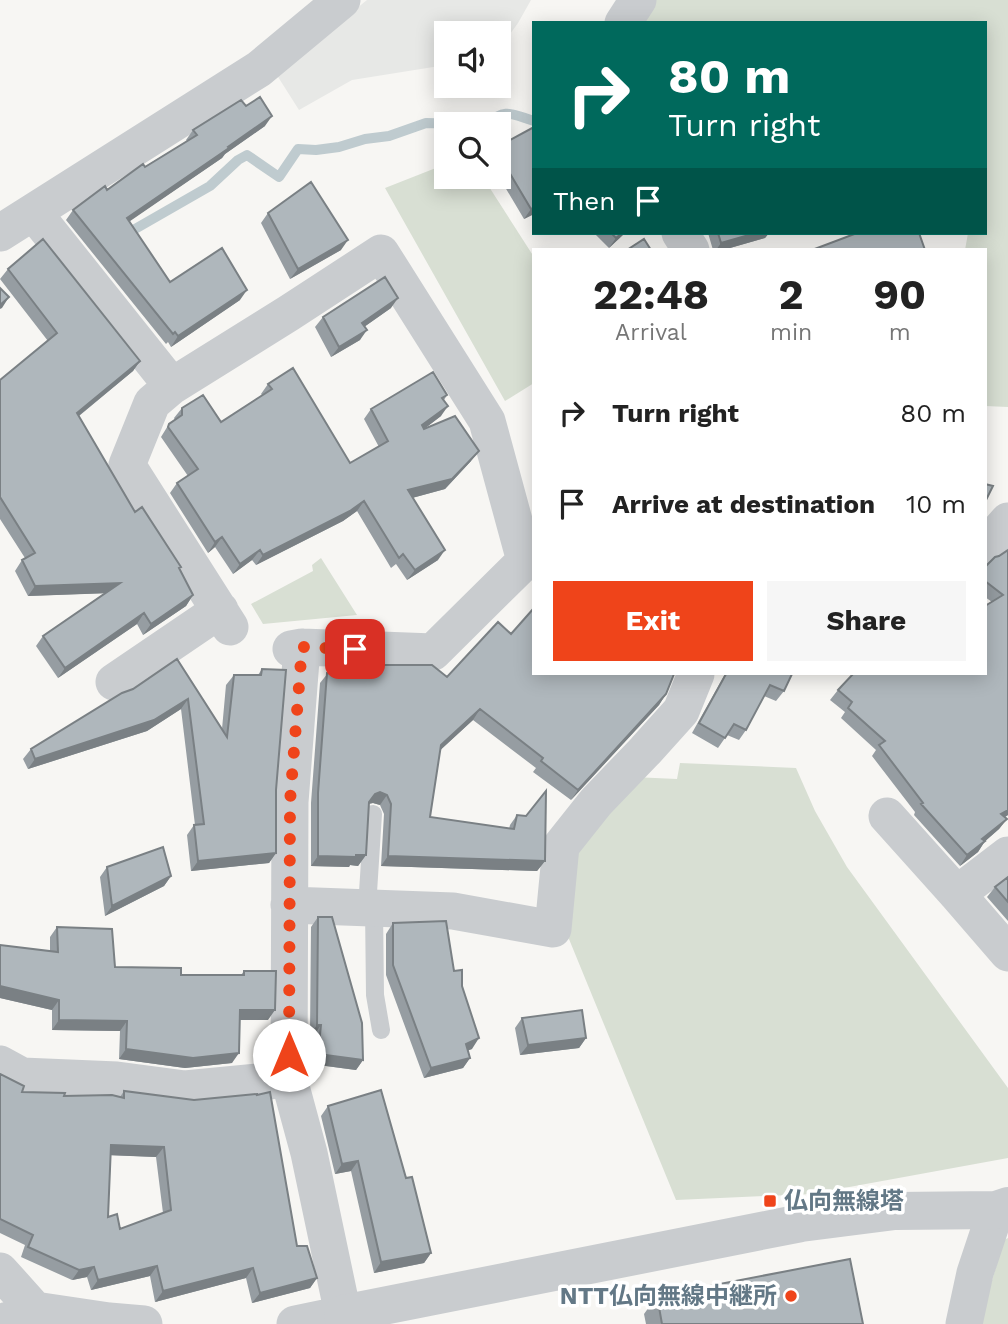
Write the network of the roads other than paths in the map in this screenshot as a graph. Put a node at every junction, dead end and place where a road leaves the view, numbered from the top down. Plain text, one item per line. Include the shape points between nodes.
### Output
1 (342, 0) edge
2 (638, 0) edge
3 (624, 21) edge
4 (34, 213) junction
5 (0, 233) edge
6 (172, 386) junction
7 (696, 675) edge
8 (114, 682) dead end
9 (373, 814) edge
10 (887, 816) dead end
11 (1008, 855) edge
12 (957, 894) junction
13 (289, 905) junction
14 (370, 908) junction
15 (1008, 953) edge
16 (381, 1030) dead end
17 (0, 1064) edge
18 (289, 1079) junction
19 (1002, 1208) edge
20 (0, 1271) edge
21 (35, 1310) junction
22 (344, 1319) edge
23 (0, 1322) edge
24 (144, 1324) edge
25 (295, 1324) edge
26 (964, 1324) edge

1 - 4 street via 259,69
2 - 3 street
4 - 5 street
4 - 6 street
6 - 8 street via 152,403 127,465 225,619
6 - 13 street via 381,253 487,421 526,561 433,652 297,648
7 - 14 street via 681,710 561,846 553,929 453,911
9 - 14 lane
10 - 12 street
11 - 12 street
12 - 15 street
13 - 14 street
13 - 18 street
14 - 16 lane
17 - 18 street via 22,1076 117,1080 185,1089
18 - 22 street
19 - 22 street via 895,1211 801,1223
19 - 26 street via 975,1273
20 - 21 street
21 - 23 street
21 - 24 street
22 - 25 street

